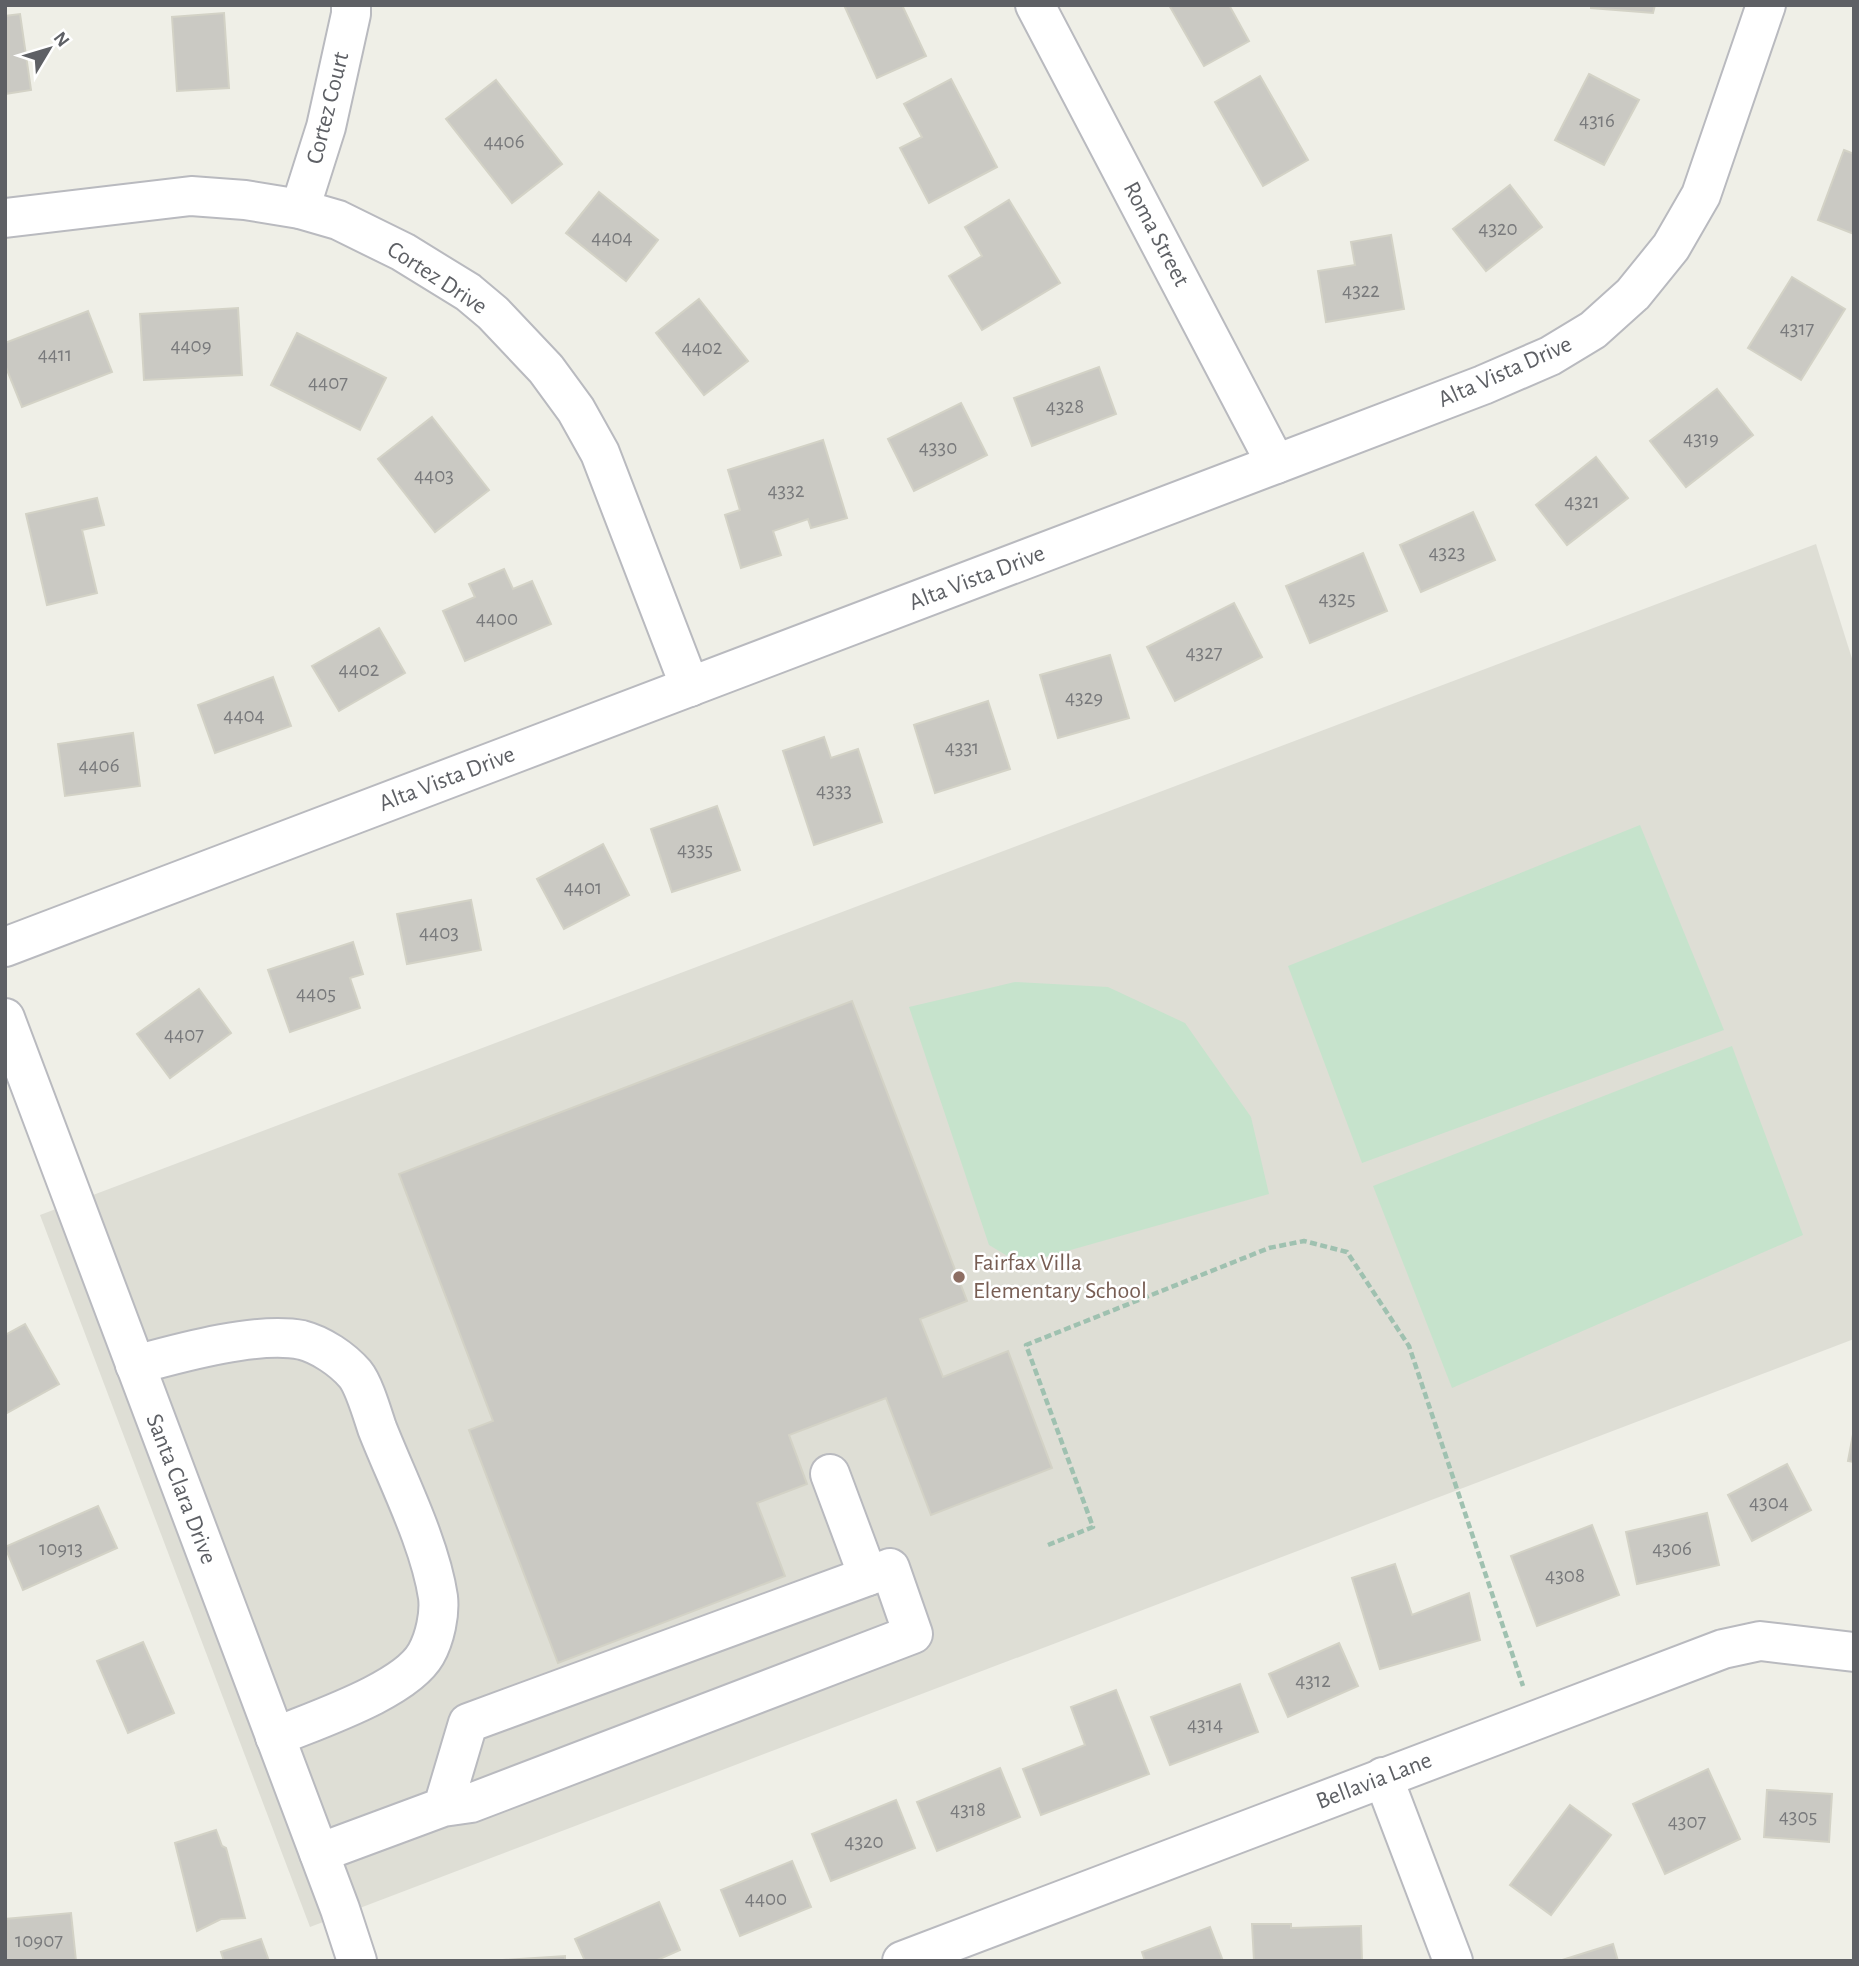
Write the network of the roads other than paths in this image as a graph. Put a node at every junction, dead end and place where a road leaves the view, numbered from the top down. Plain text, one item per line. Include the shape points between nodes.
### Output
1 (351, 5) edge
2 (1035, 5) edge
3 (1766, 5) edge
4 (300, 209) junction
5 (5, 218) edge
6 (1276, 464) junction
7 (690, 687) junction
8 (5, 947) edge
9 (5, 1018) edge
10 (135, 1365) junction
11 (830, 1474) dead end
12 (868, 1576) junction
13 (1854, 1652) edge
14 (275, 1737) junction
15 (1383, 1777) junction
16 (443, 1807) junction
17 (319, 1853) junction
18 (357, 1961) edge
19 (902, 1961) edge
20 (1453, 1961) edge

1 - 4 street, Cortez Court via 326,127
2 - 6 street, Roma Street
3 - 6 street, Alta Vista Drive via 1700,195 1671,247 1633,294 1593,330 1549,356
4 - 5 street, Cortez Drive via 191,196
4 - 7 street, Cortez Drive via 338,220 392,246 468,292 545,369 600,453
6 - 7 street, Alta Vista Drive
7 - 8 street, Alta Vista Drive
9 - 10 street, Santa Clara Drive
10 - 14 street, Santa Clara Drive
10 - 14 street via 199,1348 272,1339 302,1340 330,1352 356,1375 432,1566 439,1601 426,1655 400,1681
11 - 12 street
12 - 16 street via 468,1723
12 - 16 street via 890,1568 913,1634 471,1803
13 - 15 street, Bellavia Lane via 1760,1641 1723,1648
14 - 17 street, Santa Clara Drive
15 - 19 street, Bellavia Lane
15 - 20 street
16 - 17 street
17 - 18 street, Santa Clara Drive

